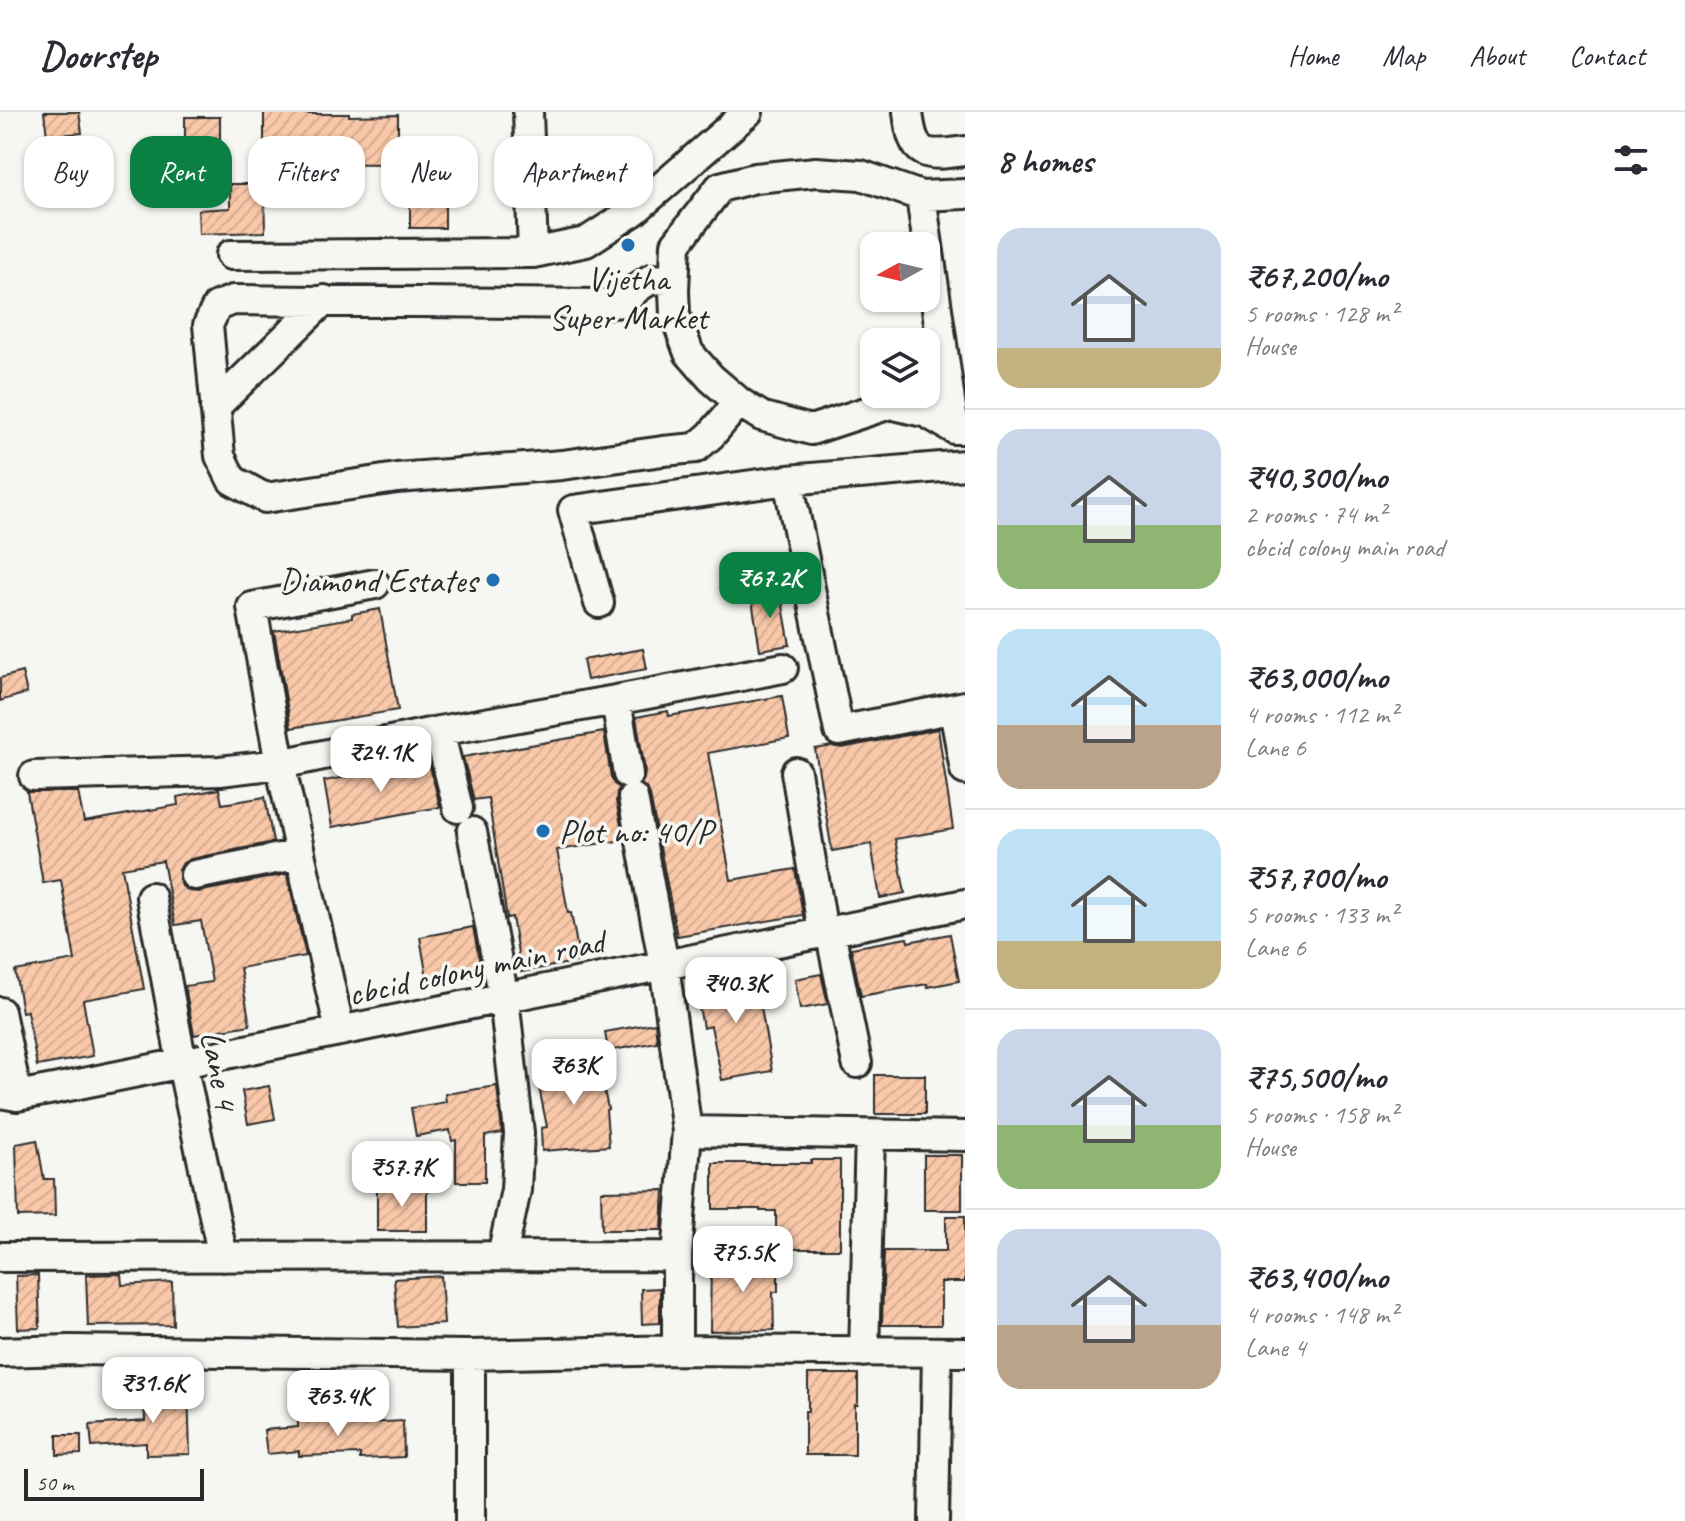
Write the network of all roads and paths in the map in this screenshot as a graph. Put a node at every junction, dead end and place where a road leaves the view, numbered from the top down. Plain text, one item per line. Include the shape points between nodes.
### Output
1 (528, 112) edge
2 (748, 112) edge
3 (908, 112) edge
4 (918, 147) junction
5 (965, 151) edge
6 (893, 186) junction
7 (965, 194) edge
8 (921, 196) junction
9 (533, 253) junction
10 (231, 255) dead end
11 (674, 291) junction
12 (324, 300) junction
13 (739, 402) junction
14 (215, 407) junction
15 (960, 429) edge
16 (965, 465) edge
17 (788, 480) junction
18 (375, 584) dead end
19 (599, 603) dead end
20 (783, 668) dead end
21 (616, 700) junction
22 (960, 713) edge
23 (439, 731) junction
24 (280, 764) junction
25 (965, 770) edge
26 (796, 772) dead end
27 (34, 776) dead end
28 (299, 850) junction
29 (195, 875) dead end
30 (151, 897) dead end
31 (965, 904) edge
32 (826, 932) junction
33 (664, 965) junction
34 (504, 998) junction
35 (0, 1012) edge
36 (340, 1031) junction
37 (857, 1063) dead end
38 (182, 1064) junction
39 (9, 1095) edge
40 (687, 1131) junction
41 (870, 1135) junction
42 (965, 1136) edge
43 (502, 1256) junction
44 (677, 1256) junction
45 (0, 1257) edge
46 (223, 1257) junction
47 (677, 1350) junction
48 (0, 1352) edge
49 (864, 1352) junction
50 (951, 1352) edge
51 (470, 1355) junction
52 (470, 1521) edge
53 (934, 1521) edge

1 - 9 street
2 - 9 street via 634,211 586,242
3 - 4 street
4 - 5 street via 938,155
4 - 6 street
6 - 8 street
6 - 11 street via 861,175 816,172 720,187 676,244
7 - 8 street
8 - 15 street
9 - 10 street
11 - 12 street via 668,280 651,279 623,302 602,304
11 - 13 street via 675,315 689,353
12 - 14 street
12 - 14 street via 233,300 217,306 208,325
13 - 14 street via 696,448 397,478 265,498 232,480 220,456
13 - 15 street via 761,416 811,430 890,404
16 - 17 street
17 - 19 street via 573,510
17 - 22 street via 839,731
18 - 24 street via 252,607
20 - 21 street
21 - 23 street
21 - 33 street
22 - 25 street
23 - 24 street
23 - 34 street via 465,820
24 - 27 street via 220,771
24 - 28 street
26 - 32 street
28 - 29 street
28 - 36 street
30 - 38 street, Lane 4
31 - 32 street, cbcid colony main road
32 - 33 street, cbcid colony main road
32 - 37 street
33 - 34 street, cbcid colony main road
33 - 40 street
34 - 36 street, cbcid colony main road
34 - 43 street via 519,1133 516,1190
35 - 39 street
36 - 38 street, cbcid colony main road
38 - 39 street, cbcid colony main road
38 - 46 street, Lane 4
40 - 41 street
40 - 44 street
41 - 42 street
41 - 49 street
43 - 44 street
43 - 46 street
44 - 47 street
45 - 46 street
47 - 49 street
47 - 51 street
48 - 51 street
49 - 50 street
50 - 53 street
51 - 52 street

